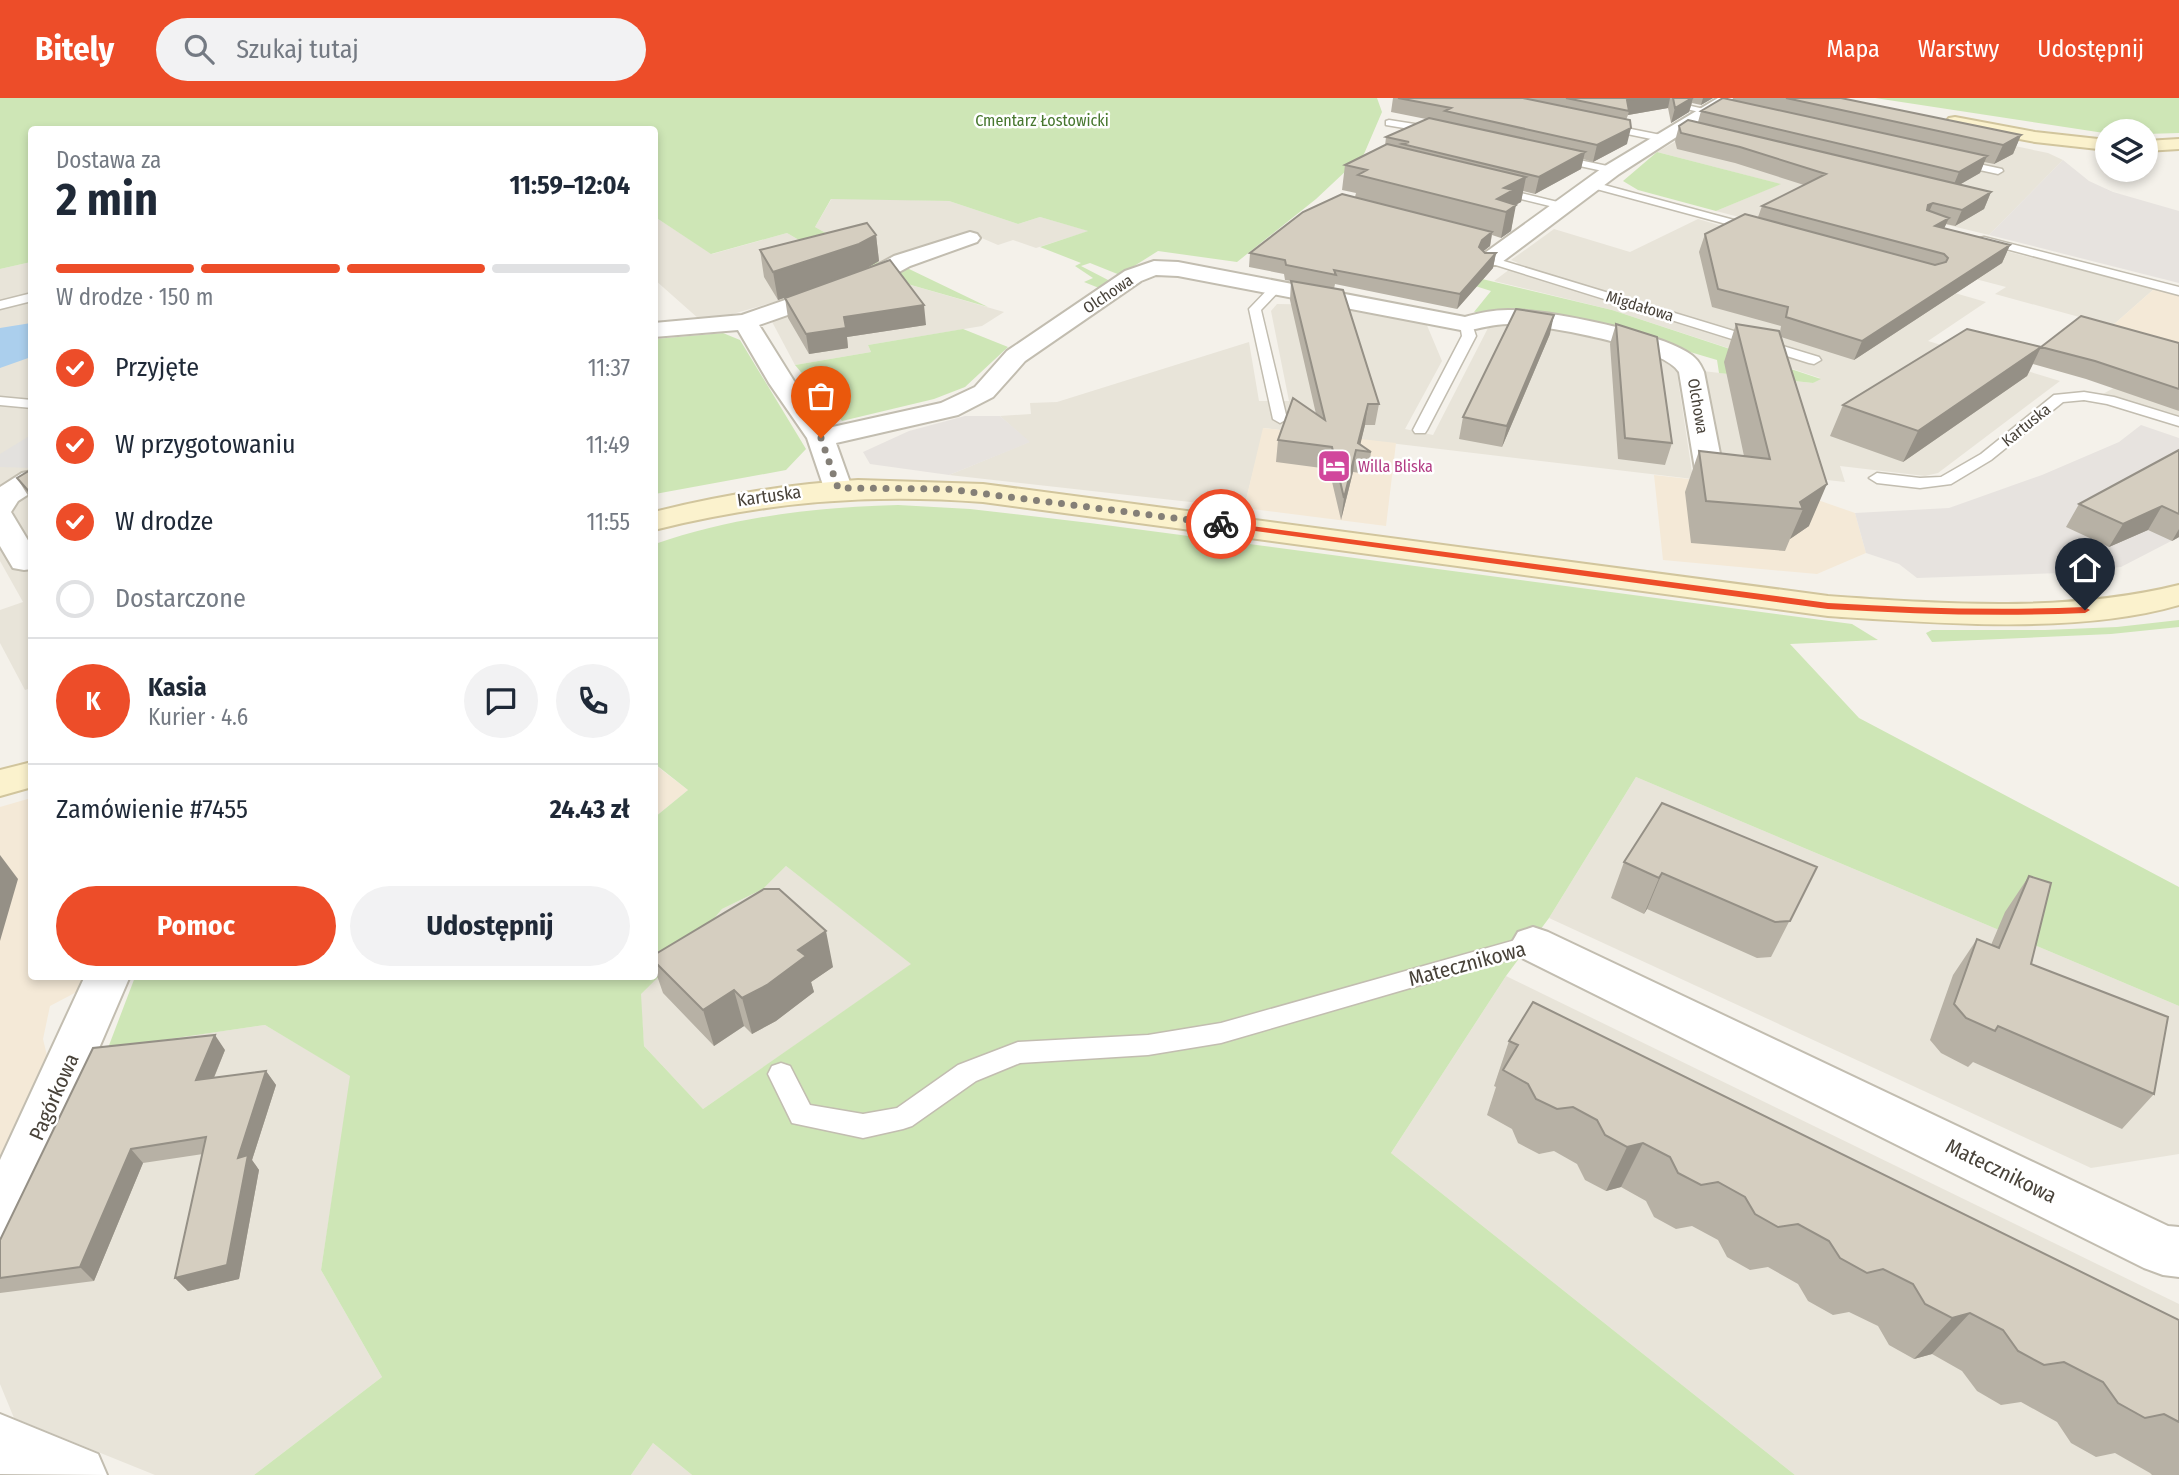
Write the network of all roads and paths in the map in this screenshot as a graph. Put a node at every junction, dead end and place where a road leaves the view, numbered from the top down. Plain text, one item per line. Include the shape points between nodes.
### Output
1 (1643, 98) edge
2 (1720, 107) edge
3 (1942, 120) edge
4 (1389, 122) dead end
5 (1596, 124) edge
6 (1676, 133) junction
7 (1452, 134) edge
8 (2095, 144) edge
9 (2179, 144) edge
10 (2158, 145) edge
11 (1546, 155) edge
12 (1944, 159) edge
13 (1612, 170) junction
14 (1998, 171) edge
15 (1593, 185) junction
16 (1481, 186) edge
17 (1562, 206) junction
18 (1770, 233) edge
19 (1967, 236) edge
20 (970, 237) dead end
21 (1499, 249) joint
22 (1278, 286) junction
23 (2179, 291) edge
24 (28, 299) edge
25 (0, 305) edge
26 (745, 323) junction
27 (1466, 324) junction
28 (658, 330) edge
29 (1814, 360) dead end
30 (0, 401) edge
31 (28, 404) edge
32 (1280, 419) dead end
33 (2179, 422) edge
34 (1420, 430) dead end
35 (821, 438) junction
36 (1709, 469) edge
37 (1877, 478) dead end
38 (28, 482) edge
39 (838, 488) junction
40 (0, 506) edge
41 (0, 518) edge
42 (658, 520) edge
43 (24, 561) dead end
44 (2179, 595) edge
45 (28, 775) edge
46 (0, 783) edge
47 (1533, 944) joint
48 (106, 980) edge
49 (781, 1074) dead end
50 (0, 1217) edge
51 (2179, 1252) edge
52 (0, 1444) edge
53 (77, 1475) edge

1 - 2 lane, Migdałowa
2 - 6 street, Migdałowa
3 - 8 street
4 - 7 lane
5 - 6 lane
6 - 13 street, Migdałowa
9 - 10 street
11 - 13 lane
12 - 14 lane
13 - 15 street, Migdałowa
15 - 17 street, Migdałowa
15 - 18 lane
16 - 17 lane
17 - 21 street, Migdałowa
19 - 23 lane
20 - 26 street
21 - 29 lane, Migdałowa
22 - 27 street, Olchowa
22 - 32 lane via 1255,309
22 - 35 street, Olchowa via 1154,268 1133,276 1016,356 984,392 949,409
24 - 25 lane
26 - 28 street
26 - 35 street
27 - 34 lane via 1469,336
27 - 36 street, Olchowa via 1497,317 1528,318 1679,357 1693,374
30 - 31 lane
33 - 37 lane, Kartuska via 2109,400 2059,398 1986,457 1945,481
35 - 39 street
38 - 40 street
39 - 42 street, Kartuska via 745,499
39 - 44 street, Kartuska via 914,487 983,493 1840,607 2067,612
41 - 43 street
45 - 46 street
47 - 49 lane, Matecznikowa via 1221,1033 1148,1045 1018,1052 967,1073 903,1118 863,1126 802,1115
47 - 51 street, Matecznikowa via 2162,1250
48 - 50 street, Pagórkowa
52 - 53 street

